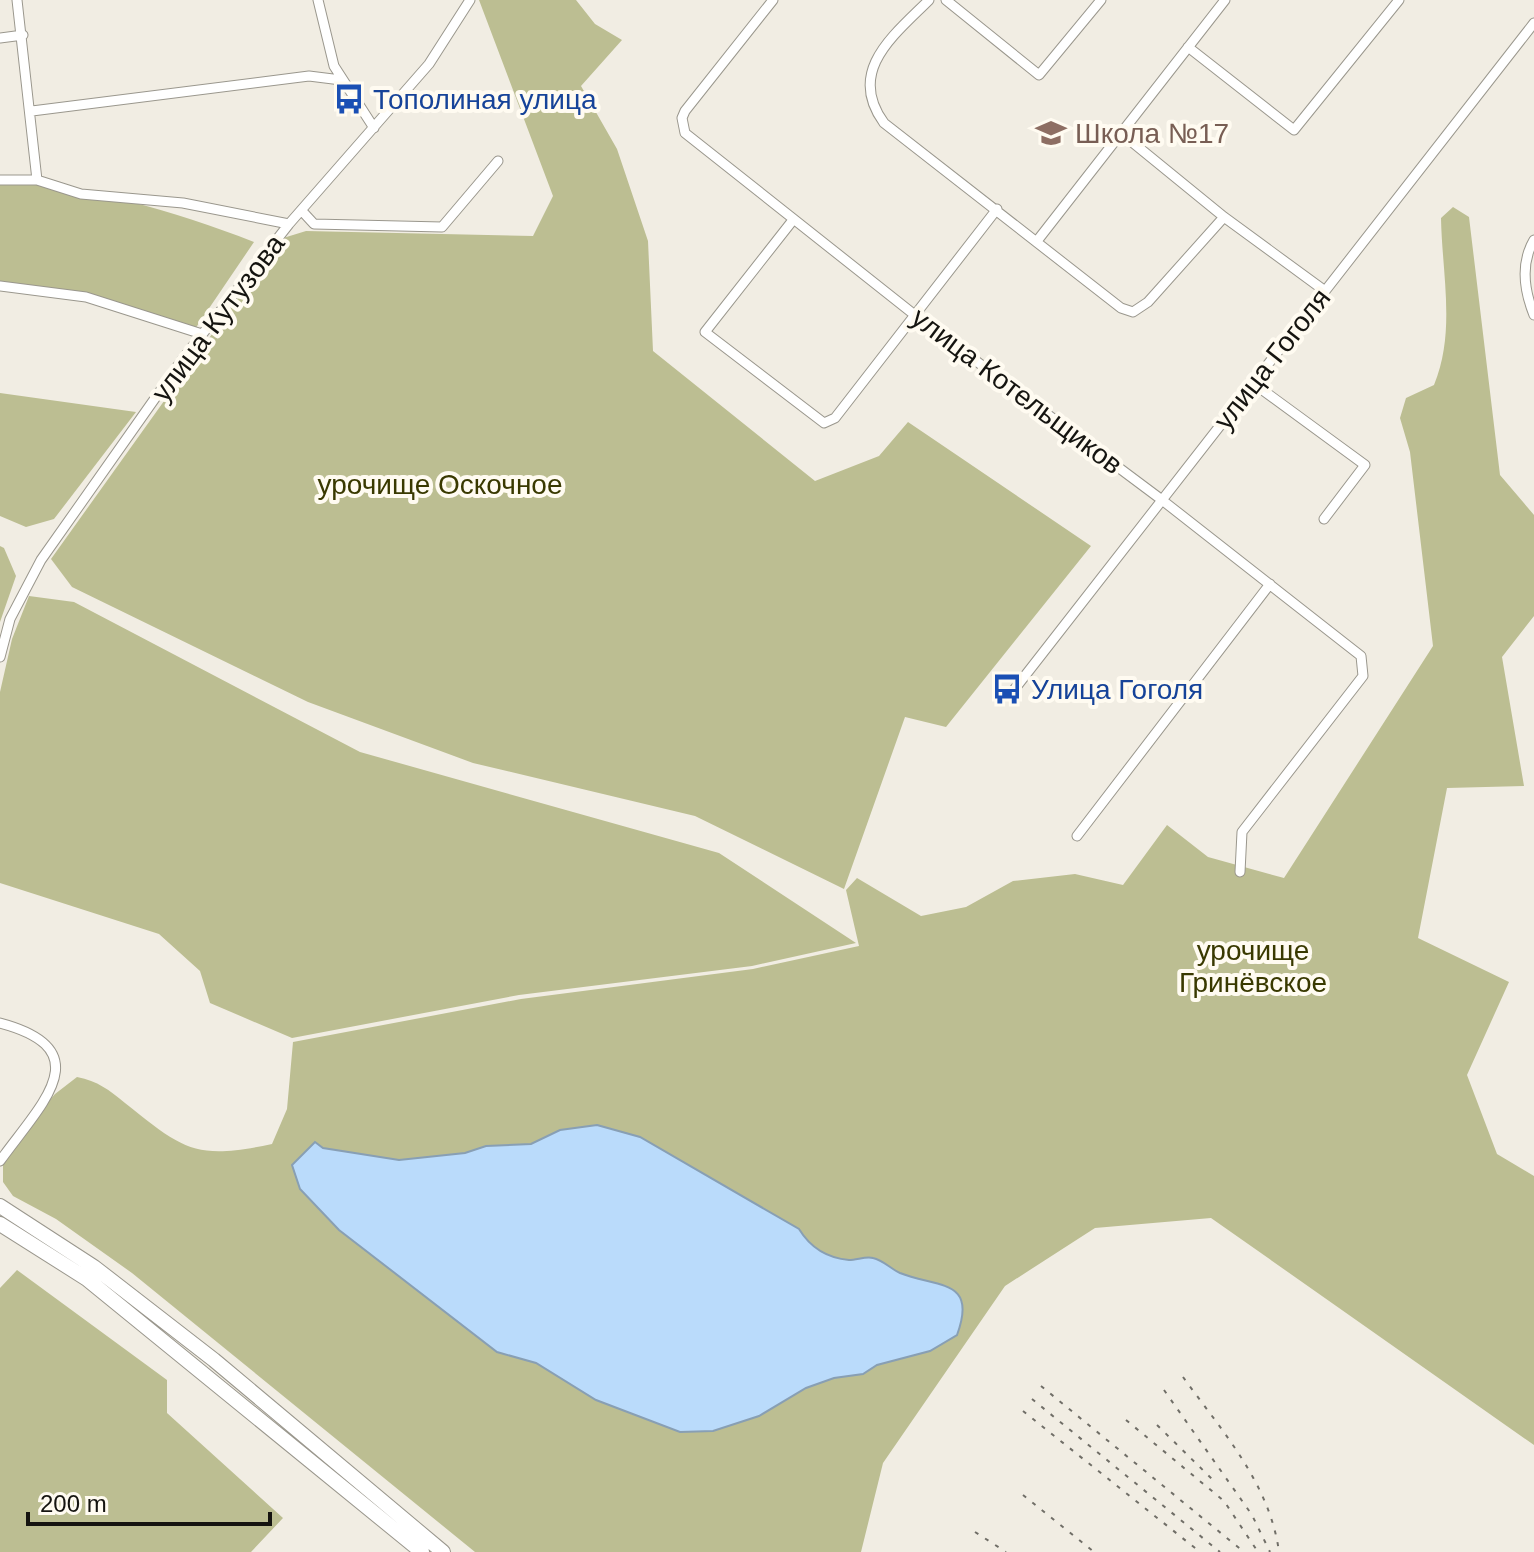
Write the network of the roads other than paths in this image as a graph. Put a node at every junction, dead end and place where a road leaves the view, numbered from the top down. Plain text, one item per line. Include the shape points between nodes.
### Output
1 (17, 0) edge
2 (318, 0) edge
3 (470, 0) edge
4 (773, 0) edge
5 (929, 0) edge
6 (946, 0) edge
7 (1101, 0) edge
8 (1225, 0) edge
9 (1399, 0) edge
10 (1534, 23) edge
11 (23, 35) junction
12 (0, 38) edge
13 (1188, 47) junction
14 (341, 80) junction
15 (32, 111) junction
16 (374, 128) junction
17 (1121, 133) junction
18 (498, 161) dead end
19 (0, 180) edge
20 (37, 180) junction
21 (997, 209) junction
22 (302, 211) junction
23 (1224, 217) junction
24 (793, 220) junction
25 (289, 224) junction
26 (1534, 240) edge
27 (1037, 241) junction
28 (0, 286) edge
29 (1325, 291) junction
30 (1534, 315) edge
31 (916, 316) junction
32 (202, 334) junction
33 (1253, 383) junction
34 (1162, 500) junction
35 (1324, 519) dead end
36 (1270, 584) junction
37 (0, 657) edge
38 (1010, 695) dead end
39 (1077, 836) dead end
40 (1240, 872) dead end
41 (0, 1023) edge
42 (0, 1161) edge
43 (0, 1206) edge
44 (0, 1224) edge
45 (422, 1552) edge
46 (443, 1552) edge

1 - 11 street
2 - 14 street
3 - 16 street, улица Кутузова via 429,64
4 - 24 street, улица Котельщиков via 685,111 682,126 692,141
5 - 21 street via 878,55 869,79 870,95 884,123
6 - 7 street via 1039,75
8 - 13 street
9 - 13 street via 1294,130
10 - 29 street, улица Гоголя
11 - 12 street
11 - 15 street
13 - 17 street
14 - 15 street via 309,76
14 - 16 street
15 - 20 street
16 - 22 street, улица Кутузова
17 - 23 street
17 - 27 street
18 - 22 street via 442,227 314,224
19 - 20 street
20 - 25 street via 81,194 183,203
21 - 27 street
21 - 31 street
22 - 25 street, улица Кутузова
23 - 27 street via 1133,312
23 - 29 street
24 - 31 street, улица Котельщиков
24 - 31 street via 705,332 716,341 820,421 830,423
25 - 32 street, улица Кутузова
26 - 30 street via 1525,270
28 - 32 street via 86,297
29 - 33 street, улица Гоголя
31 - 34 street, улица Котельщиков
32 - 37 street, улица Кутузова via 41,560 10,619
33 - 34 street, улица Гоголя
33 - 35 street via 1365,465
34 - 36 street, улица Котельщиков
34 - 38 street, улица Гоголя
36 - 39 street
36 - 40 street, улица Котельщиков via 1356,651 1364,662 1363,676 1242,832
41 - 42 street via 46,1043 58,1068
43 - 46 main road via 94,1267 214,1360
44 - 45 main road via 87,1279

